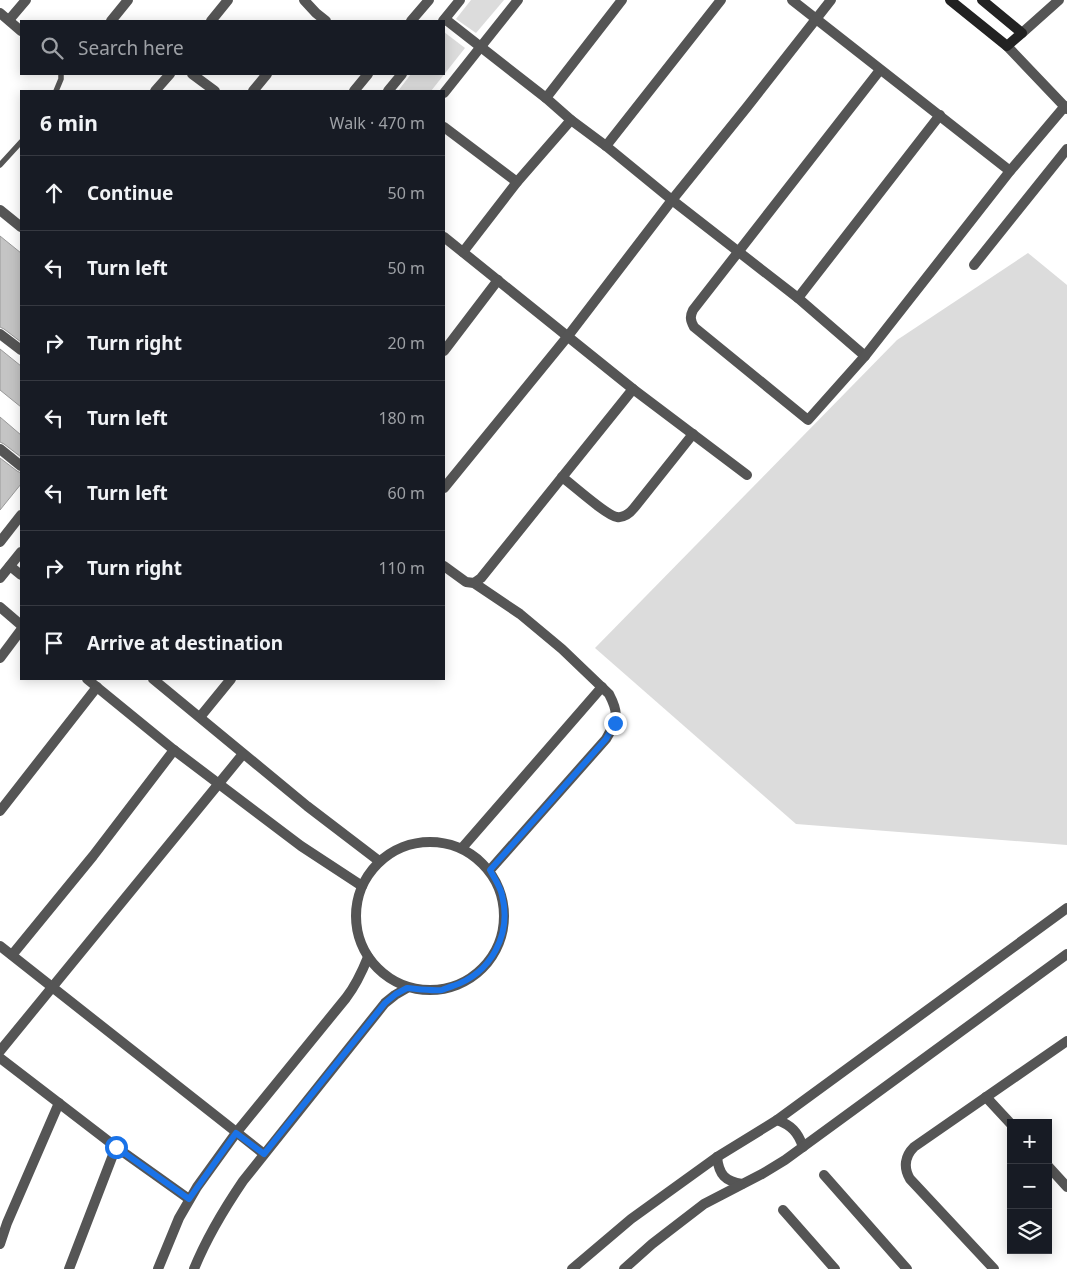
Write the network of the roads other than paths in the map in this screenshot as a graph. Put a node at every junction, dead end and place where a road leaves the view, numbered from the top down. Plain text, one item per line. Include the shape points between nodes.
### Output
1 (26, 0) edge
2 (128, 0) edge
3 (228, 0) edge
4 (304, 0) edge
5 (429, 0) edge
6 (460, 0) edge
7 (518, 0) edge
8 (622, 0) edge
9 (721, 0) edge
10 (792, 0) edge
11 (831, 0) edge
12 (950, 0) edge
13 (982, 0) edge
14 (1059, 0) edge
15 (0, 13) edge
16 (312, 17) edge
17 (816, 18) junction
18 (9, 20) junction
19 (112, 20) edge
20 (212, 20) edge
21 (412, 20) edge
22 (444, 20) edge
23 (445, 21) edge
24 (20, 29) edge
25 (1022, 33) junction
26 (1007, 46) junction
27 (481, 47) junction
28 (880, 70) junction
29 (62, 75) edge
30 (169, 75) edge
31 (193, 75) edge
32 (266, 75) edge
33 (367, 75) edge
34 (401, 75) edge
35 (56, 90) edge
36 (156, 90) edge
37 (214, 90) edge
38 (254, 90) edge
39 (355, 90) edge
40 (389, 90) edge
41 (445, 92) edge
42 (546, 98) junction
43 (1066, 108) edge
44 (940, 115) junction
45 (571, 120) junction
46 (445, 128) edge
47 (20, 143) edge
48 (606, 146) junction
49 (1067, 149) edge
50 (0, 165) edge
51 (1010, 171) junction
52 (518, 182) junction
53 (672, 200) junction
54 (0, 210) edge
55 (20, 226) edge
56 (445, 238) edge
57 (463, 252) junction
58 (738, 252) junction
59 (974, 266) dead end
60 (498, 280) junction
61 (798, 298) junction
62 (0, 334) edge
63 (568, 336) junction
64 (20, 349) edge
65 (445, 350) edge
66 (865, 356) junction
67 (633, 389) junction
68 (693, 434) junction
69 (0, 449) edge
70 (20, 465) edge
71 (747, 475) dead end
72 (562, 477) junction
73 (445, 487) edge
74 (20, 516) edge
75 (0, 542) edge
76 (20, 553) edge
77 (10, 566) junction
78 (445, 567) edge
79 (20, 574) edge
80 (0, 578) edge
81 (474, 582) junction
82 (0, 607) edge
83 (20, 624) edge
84 (20, 631) edge
85 (0, 658) edge
86 (88, 680) edge
87 (155, 680) edge
88 (229, 680) edge
89 (98, 687) junction
90 (602, 687) junction
91 (200, 718) junction
92 (174, 750) junction
93 (243, 754) junction
94 (218, 783) junction
95 (0, 811) edge
96 (462, 848) junction
97 (379, 861) junction
98 (490, 870) junction
99 (362, 886) junction
100 (1067, 908) edge
101 (0, 946) edge
102 (1067, 954) edge
103 (12, 955) junction
104 (368, 957) junction
105 (52, 987) junction
106 (407, 988) junction
107 (1067, 1040) edge
108 (0, 1051) edge
109 (0, 1058) edge
110 (986, 1097) junction
111 (59, 1103) junction
112 (777, 1120) junction
113 (1007, 1120) edge
114 (236, 1133) junction
115 (116, 1147) junction
116 (803, 1147) junction
117 (264, 1154) junction
118 (717, 1157) junction
119 (1052, 1170) edge
120 (824, 1175) dead end
121 (742, 1184) junction
122 (1067, 1187) edge
123 (189, 1199) junction
124 (783, 1210) dead end
125 (0, 1244) edge
126 (70, 1269) edge
127 (158, 1269) edge
128 (194, 1269) edge
129 (572, 1269) edge
130 (624, 1269) edge
131 (834, 1269) edge
132 (907, 1269) edge
133 (994, 1269) edge

1 - 18 street
2 - 19 street
3 - 20 street
4 - 16 street
5 - 21 street
6 - 22 street
7 - 27 street
8 - 42 street
9 - 48 street
10 - 17 street
11 - 17 street
12 - 26 main road
13 - 25 main road
14 - 25 street
15 - 18 street
17 - 28 street
17 - 53 street
18 - 24 street
23 - 27 street
25 - 26 main road
26 - 43 street
27 - 41 street
27 - 42 street
28 - 44 street
28 - 58 street
29 - 35 lane
30 - 36 street
31 - 37 street
32 - 38 street
33 - 39 street
34 - 40 street
42 - 45 street
43 - 51 street
44 - 51 street
44 - 61 street
45 - 48 street
45 - 52 street
46 - 52 street
47 - 50 lane
48 - 53 street
49 - 59 street
51 - 66 street
52 - 57 street
53 - 58 street
53 - 63 street
54 - 55 street
56 - 57 street
57 - 60 street
58 - 61 street
58 - 66 street via 693,310 690,319 694,326 808,420
60 - 63 street
60 - 65 street
61 - 66 street
62 - 64 street
63 - 67 street
63 - 73 street
67 - 68 street
67 - 72 street
68 - 71 street
68 - 72 street via 631,512 621,517 610,515
69 - 70 street
72 - 81 street via 482,578
74 - 75 street
76 - 77 street
77 - 79 street
77 - 80 street
78 - 81 street via 466,582
81 - 90 street via 520,614
82 - 83 street
84 - 85 street
86 - 89 street
87 - 91 street
88 - 91 street
89 - 92 street
89 - 95 street
90 - 96 street
90 - 98 street via 612,699 616,713 615,723 606,739
91 - 93 street
92 - 94 street
92 - 103 street
93 - 94 street
93 - 97 street
94 - 99 street via 301,846
94 - 105 street
96 - 97 street via 441,842 418,842 397,849
96 - 98 street via 478,857
97 - 99 street
98 - 106 street via 502,894 505,919 500,944 486,966 466,982 442,990
99 - 104 street via 356,904 356,922 359,940
100 - 112 street
101 - 103 street
102 - 116 street
103 - 105 street
104 - 106 street via 379,970
104 - 114 street via 346,998
105 - 108 street
105 - 114 street
106 - 117 street via 385,1003
107 - 110 street
109 - 111 street
110 - 113 street
110 - 133 street via 914,1147 907,1155 905,1166 910,1179
111 - 115 street
111 - 125 street
112 - 116 street via 794,1129
112 - 118 street
114 - 117 street
114 - 123 street
115 - 123 street
115 - 126 street
116 - 121 street
117 - 128 street via 227,1204
118 - 121 street via 718,1168 724,1176
118 - 129 street via 631,1218
119 - 122 street
120 - 132 street
121 - 130 street via 704,1204
123 - 127 street
124 - 131 street

